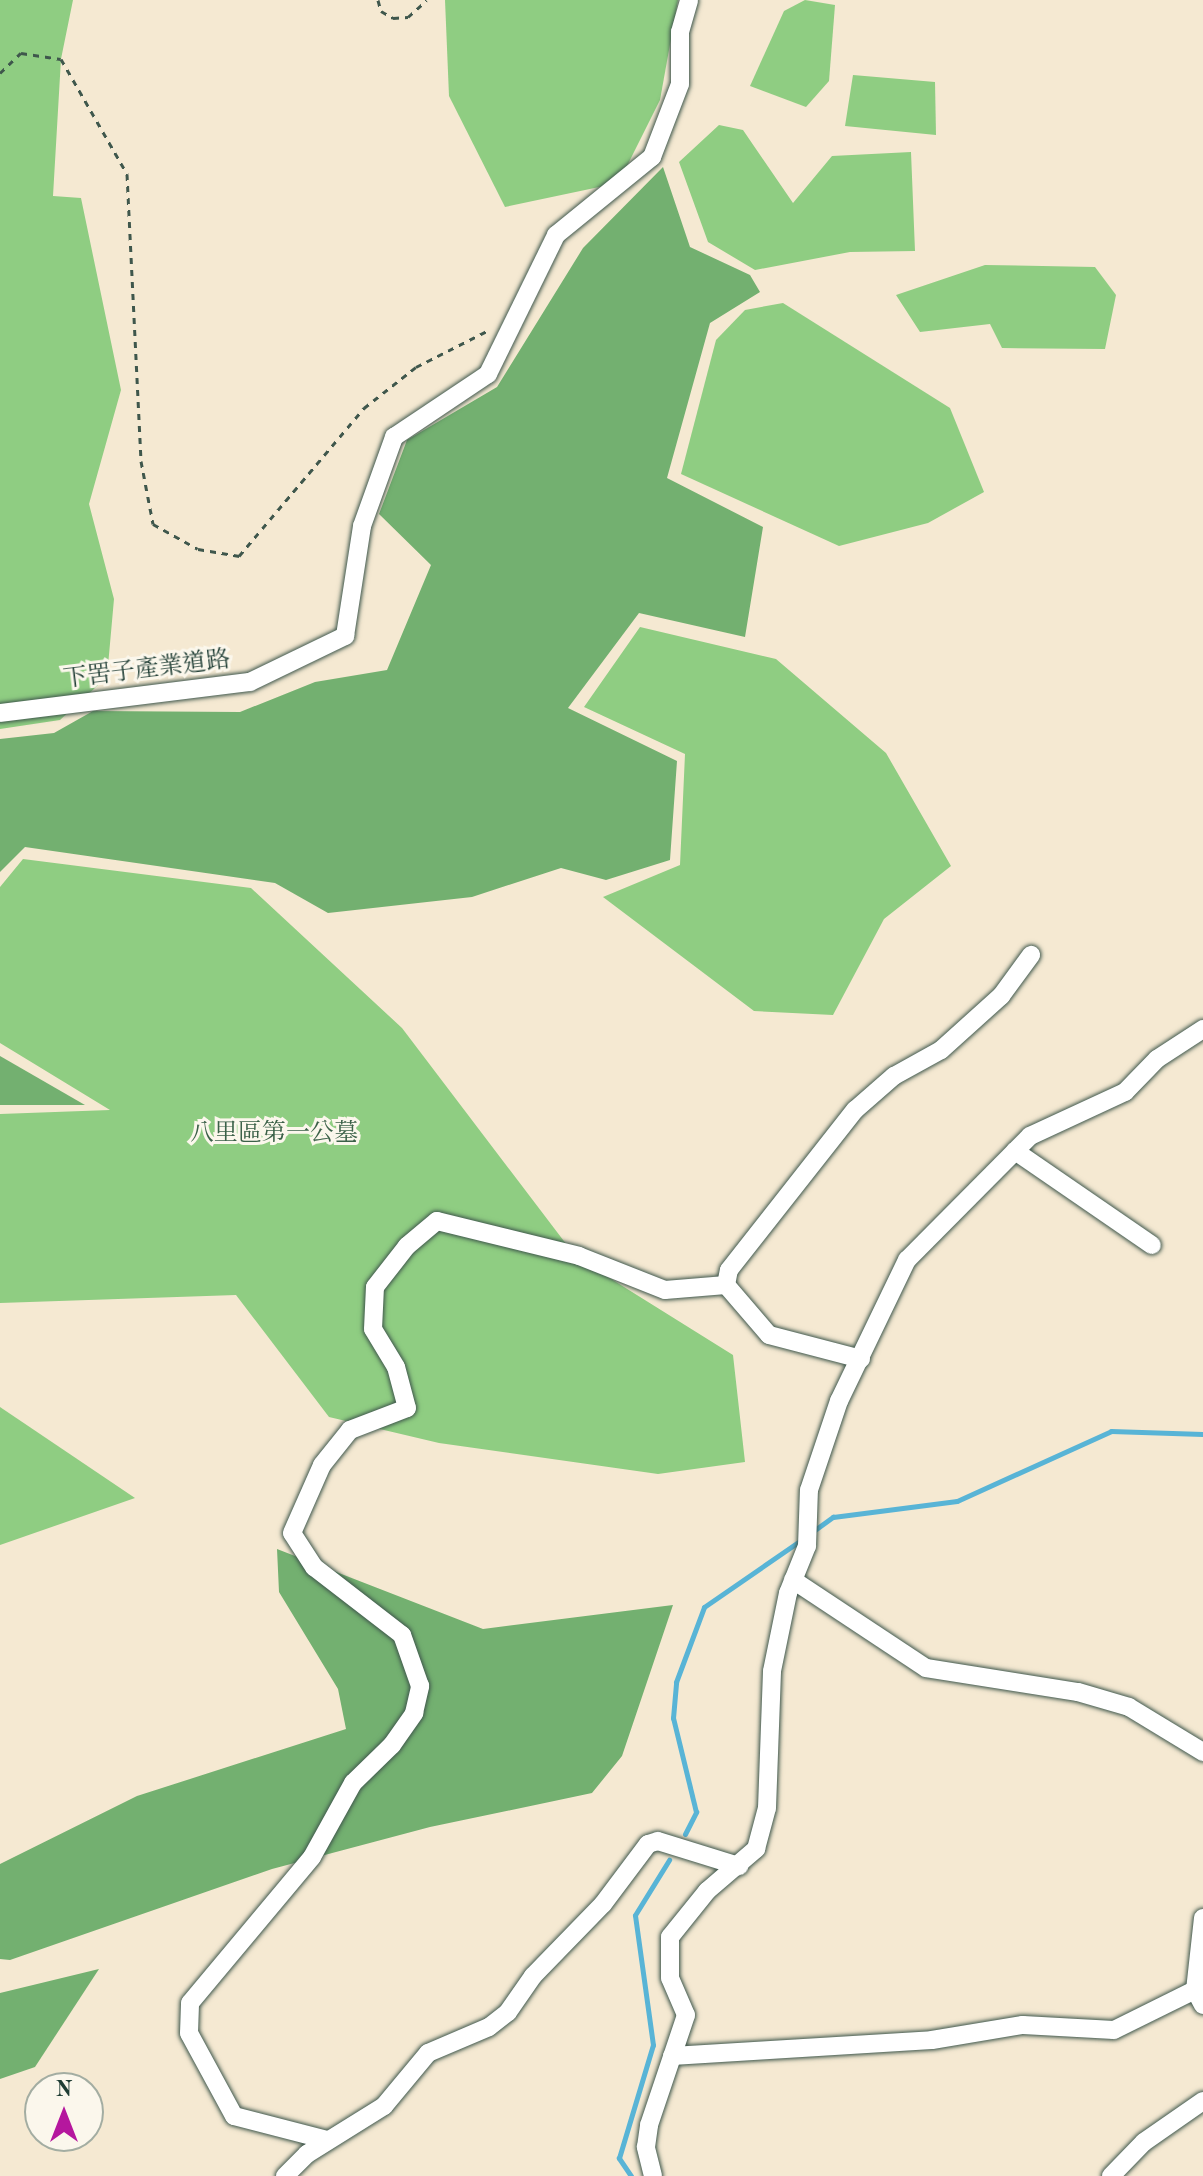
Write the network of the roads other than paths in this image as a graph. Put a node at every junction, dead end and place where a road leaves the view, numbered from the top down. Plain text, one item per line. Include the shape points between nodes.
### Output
1 (689, 0) edge
2 (0, 713) edge
3 (1031, 955) dead end
4 (1203, 1029) edge
5 (1015, 1151) junction
6 (1152, 1245) dead end
7 (726, 1285) junction
8 (861, 1359) junction
9 (793, 1580) junction
10 (1203, 1752) edge
11 (739, 1866) junction
12 (1203, 1918) edge
13 (1199, 1998) edge
14 (672, 2056) junction
15 (1203, 2101) edge
16 (327, 2140) junction
17 (285, 2176) edge
18 (653, 2176) edge
19 (1111, 2176) edge

1 - 2 street, 下罟子產業道路 via 680,32 680,84 652,157 556,235 488,374 394,437 362,526 345,636 250,682
3 - 7 street via 1001,996 951,1041 894,1076 855,1110 729,1270
4 - 5 street via 1157,1059 1125,1092 1030,1136
5 - 6 street
5 - 8 street via 921,1241
7 - 8 street via 769,1335
7 - 16 street via 665,1290 579,1256 437,1221 407,1246 375,1287 373,1329 396,1367 407,1408 350,1430 322,1465 292,1533 314,1567 402,1635 420,1686 414,1713 392,1745 353,1783 312,1857 190,2003 189,2033 234,2116
8 - 9 street via 809,1490 807,1546
9 - 10 street via 926,1668 1078,1692 1129,1707
9 - 11 street via 772,1671 767,1808 756,1849
11 - 14 street via 707,1891 670,1937 670,1978 686,2015
11 - 16 street via 658,1841 648,1844 508,2012 489,2027 428,2053 384,2106
12 - 13 street
13 - 14 street via 1114,2030 1023,2025 932,2040
14 - 18 street via 649,2125 646,2147
15 - 19 street via 1144,2142
16 - 17 street

